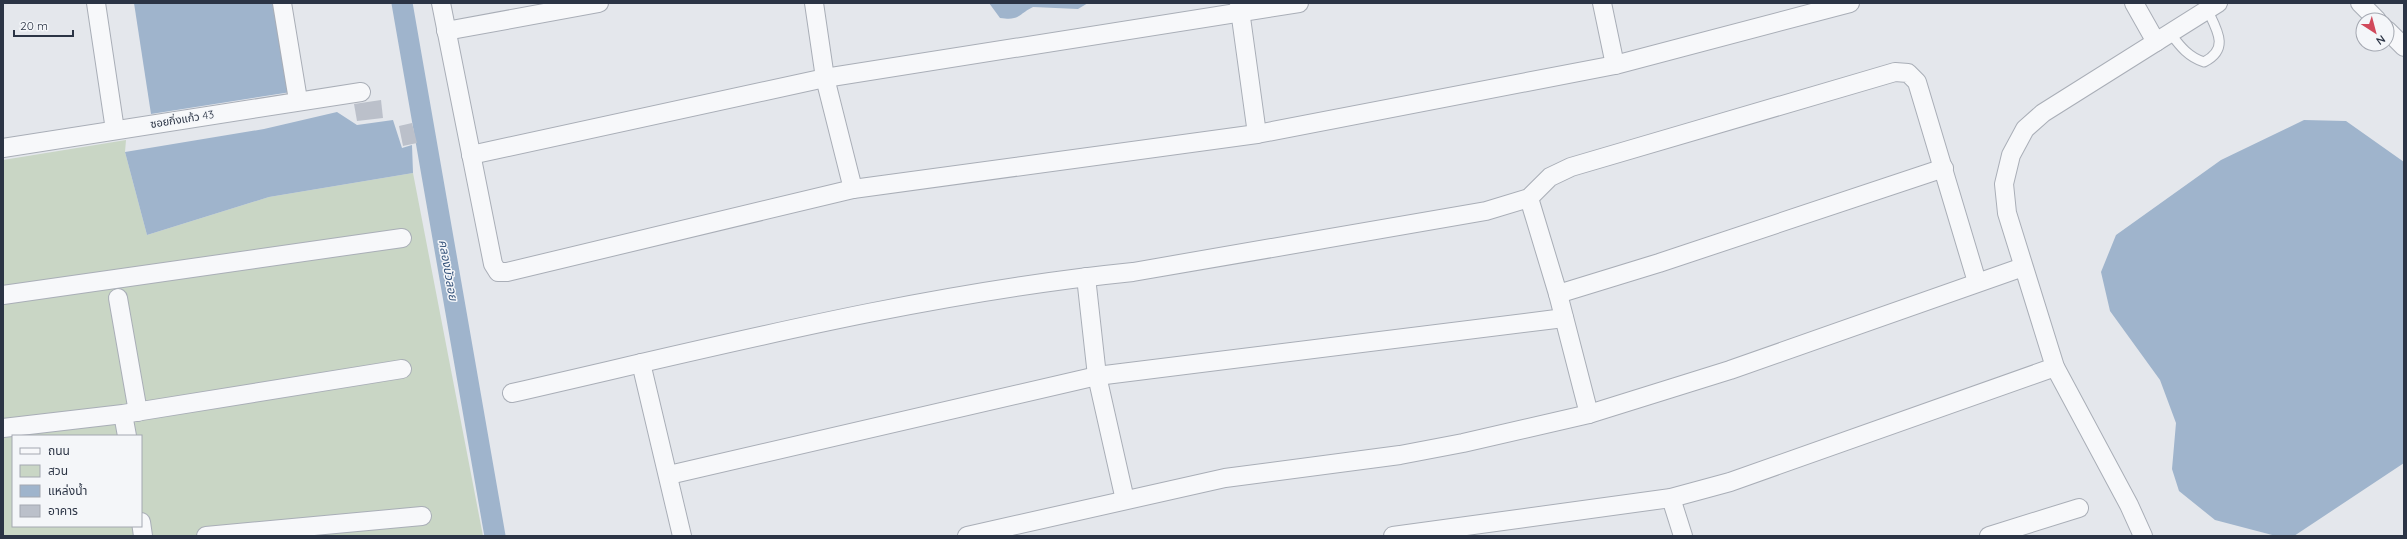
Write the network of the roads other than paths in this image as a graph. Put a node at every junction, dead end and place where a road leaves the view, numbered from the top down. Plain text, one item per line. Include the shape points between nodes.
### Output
1 (96, 3) edge
2 (282, 3) edge
3 (441, 3) edge
4 (599, 3) edge
5 (814, 3) edge
6 (1298, 3) edge
7 (1602, 3) edge
8 (1850, 3) edge
9 (2134, 3) edge
10 (2360, 3) edge
11 (2212, 6) edge
12 (1240, 8) edge
13 (2369, 12) edge
14 (446, 31) junction
15 (2163, 38) junction
16 (2395, 38) edge
17 (2404, 47) edge
18 (1616, 65) junction
19 (825, 78) junction
20 (361, 92) dead end
21 (298, 100) junction
22 (115, 130) junction
23 (1257, 134) junction
24 (3, 148) edge
25 (471, 155) junction
26 (1944, 168) junction
27 (853, 189) junction
28 (1529, 198) junction
29 (402, 238) dead end
30 (2023, 267) junction
31 (1086, 277) junction
32 (1978, 282) junction
33 (1558, 294) junction
34 (3, 295) edge
35 (118, 298) dead end
36 (1564, 318) junction
37 (641, 364) junction
38 (2055, 368) junction
39 (402, 369) dead end
40 (1097, 376) junction
41 (512, 393) dead end
42 (130, 413) junction
43 (1589, 414) junction
44 (3, 428) edge
45 (127, 435) edge
46 (669, 475) junction
47 (1671, 498) junction
48 (1125, 500) junction
49 (2079, 508) dead end
50 (422, 516) dead end
51 (206, 536) edge
52 (682, 536) edge
53 (967, 536) edge
54 (1393, 536) edge
55 (1683, 536) edge
56 (1990, 536) edge
57 (2143, 536) edge

1 - 22 street
2 - 21 street
3 - 14 street
4 - 14 street
5 - 19 street
6 - 12 street
7 - 18 street
8 - 18 street
9 - 15 street
10 - 13 street
11 - 15 street
11 - 15 lane via 2220,42 2218,52 2212,58 2204,62 2194,58
12 - 19 street
12 - 23 street
14 - 25 street
15 - 30 street via 2043,114 2025,129 2011,155 2004,184 2007,212
16 - 17 street
18 - 23 street
19 - 25 street
19 - 27 street
20 - 21 street, ซอยกิ่งแก้ว 43
21 - 22 street, ซอยกิ่งแก้ว 43
22 - 24 street, ซอยกิ่งแก้ว 43
23 - 27 street
25 - 27 street via 493,264 498,272 507,272
26 - 28 street via 1917,82 1908,73 1895,72 1571,167 1550,177
26 - 32 street
26 - 33 street
28 - 31 street via 1478,212 1134,272
28 - 33 street
29 - 34 street
30 - 32 street
30 - 38 street
31 - 37 street via 927,300
31 - 40 street
32 - 43 street via 1730,370
33 - 36 street
35 - 42 street
36 - 40 street
36 - 43 street
37 - 41 street
37 - 46 street
38 - 47 street via 1730,482
38 - 57 street
39 - 42 street
40 - 46 street
40 - 48 street
42 - 44 street
42 - 45 street
43 - 48 street via 1400,455 1225,478
46 - 52 street
47 - 54 street
47 - 55 street
48 - 53 street
49 - 56 street
50 - 51 street

